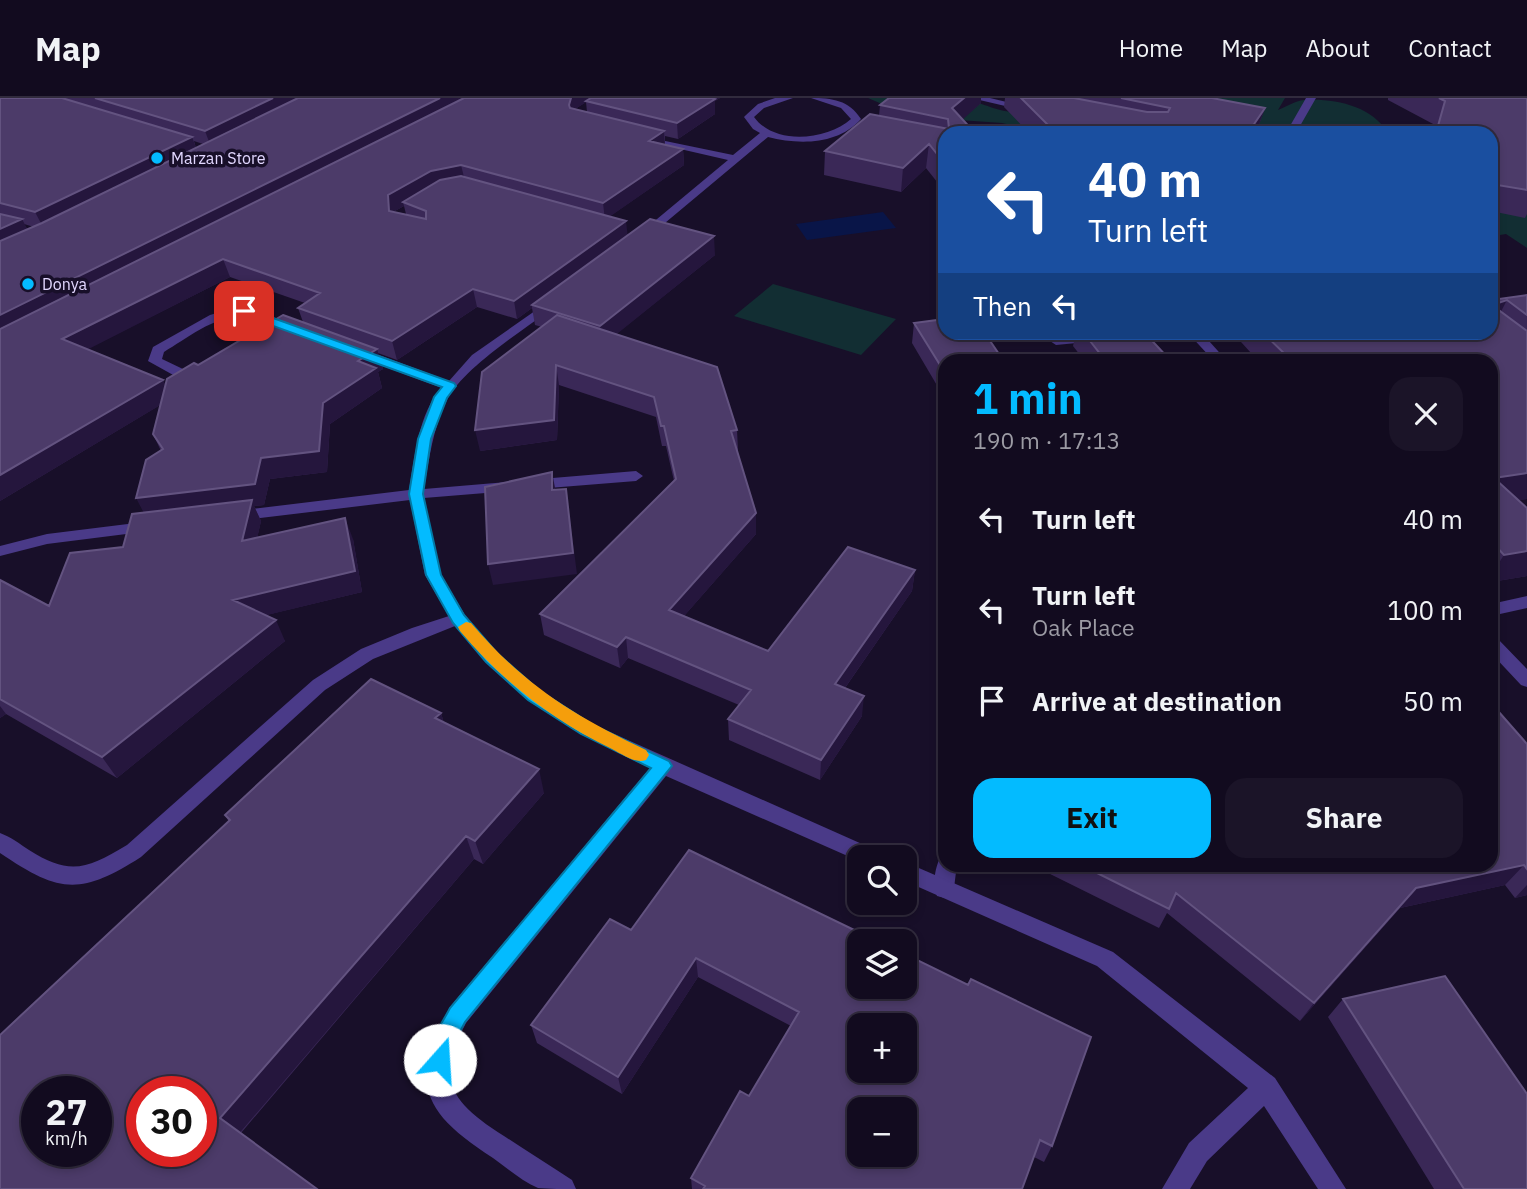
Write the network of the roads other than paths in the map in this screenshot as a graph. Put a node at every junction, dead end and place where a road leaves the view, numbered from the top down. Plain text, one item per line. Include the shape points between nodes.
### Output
1 (788, 98) edge
2 (816, 98) edge
3 (976, 98) edge
4 (1311, 98) edge
5 (1040, 110) edge
6 (1295, 126) edge
7 (850, 128) junction
8 (862, 131) edge
9 (766, 133) junction
10 (635, 135) edge
11 (736, 159) junction
12 (635, 237) edge
13 (564, 294) edge
14 (314, 336) edge
15 (1066, 340) edge
16 (1201, 340) edge
17 (1056, 341) dead end
18 (339, 345) edge
19 (1214, 354) edge
20 (180, 373) edge
21 (450, 386) junction
22 (636, 477) dead end
23 (416, 494) junction
24 (225, 517) edge
25 (170, 524) edge
26 (0, 551) edge
27 (1527, 602) edge
28 (1498, 608) edge
29 (459, 619) junction
30 (1498, 650) edge
31 (1527, 680) edge
32 (663, 766) junction
33 (0, 842) edge
34 (847, 847) edge
35 (946, 872) edge
36 (917, 876) edge
37 (945, 889) junction
38 (1266, 1087) junction
39 (563, 1189) edge
40 (1175, 1189) edge
41 (1333, 1189) edge

1 - 9 street via 755,108 748,117 752,126
2 - 7 street via 852,110 856,119
3 - 5 street
4 - 6 street
7 - 8 street
7 - 9 street via 811,139
9 - 11 street
10 - 11 street
11 - 12 street
13 - 21 street via 477,358
14 - 20 street via 252,313 223,314 158,350 155,361
15 - 17 street
16 - 19 street
18 - 21 street
21 - 23 street via 425,439
22 - 23 street
23 - 24 street
23 - 29 street via 433,575
25 - 26 street via 47,539
27 - 28 street
29 - 32 street via 491,657 534,695 587,730
29 - 33 street via 367,654 319,685 112,866 86,876 62,878
30 - 31 street
32 - 34 street
32 - 39 street via 458,1015 442,1045 438,1076 446,1105 467,1127
35 - 37 street
36 - 37 street
37 - 38 street via 1105,959
38 - 40 street via 1198,1152
38 - 41 street

